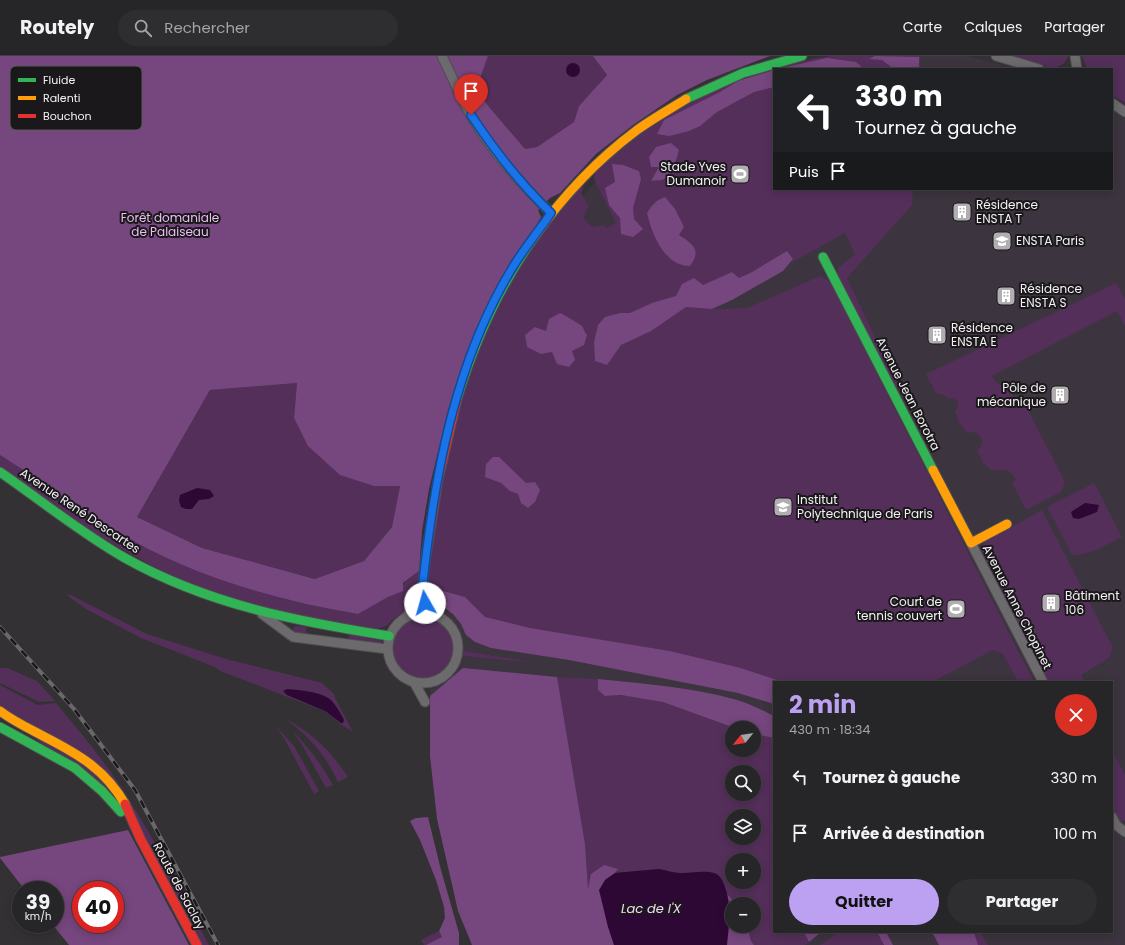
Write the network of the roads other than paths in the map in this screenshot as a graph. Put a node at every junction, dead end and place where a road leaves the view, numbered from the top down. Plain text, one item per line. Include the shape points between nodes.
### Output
1 (442, 56) edge
2 (802, 56) edge
3 (996, 56) edge
4 (1075, 56) edge
5 (1036, 68) edge
6 (1077, 68) edge
7 (1113, 104) edge
8 (1125, 112) edge
9 (551, 213) junction
10 (823, 257) dead end
11 (0, 472) edge
12 (1007, 524) dead end
13 (971, 543) junction
14 (421, 593) junction
15 (259, 612) junction
16 (430, 613) junction
17 (407, 616) junction
18 (389, 636) junction
19 (387, 649) junction
20 (1041, 681) edge
21 (414, 682) junction
22 (434, 682) junction
23 (0, 711) edge
24 (0, 727) edge
25 (1113, 819) edge
26 (1125, 832) edge
27 (140, 838) junction
28 (197, 945) edge

1 - 9 street via 471,115 489,142 529,192
2 - 9 street via 731,78 662,113 637,129 601,160
3 - 5 street
4 - 6 street
7 - 8 street
9 - 14 street via 516,262 497,295 466,371 448,430 433,500
10 - 13 street, Avenue Jean Borotra
11 - 15 street, Avenue René Descartes via 125,558 209,596
12 - 13 street
13 - 20 street, Avenue Anne Chopinet
14 - 16 street
14 - 17 street
15 - 18 street, Avenue René Descartes
15 - 19 street, Avenue René Descartes via 293,637
16 - 17 street via 422,612
16 - 22 street via 452,627 458,644 457,657 452,668
17 - 18 street via 399,621
18 - 19 street
19 - 21 street via 395,670
21 - 22 street
21 - 22 street via 424,702
23 - 27 street, Route de Saclay via 92,765 104,776 123,803
24 - 27 street, Route de Saclay via 75,768 94,783 115,804
25 - 26 street
27 - 28 street, Route de Saclay

